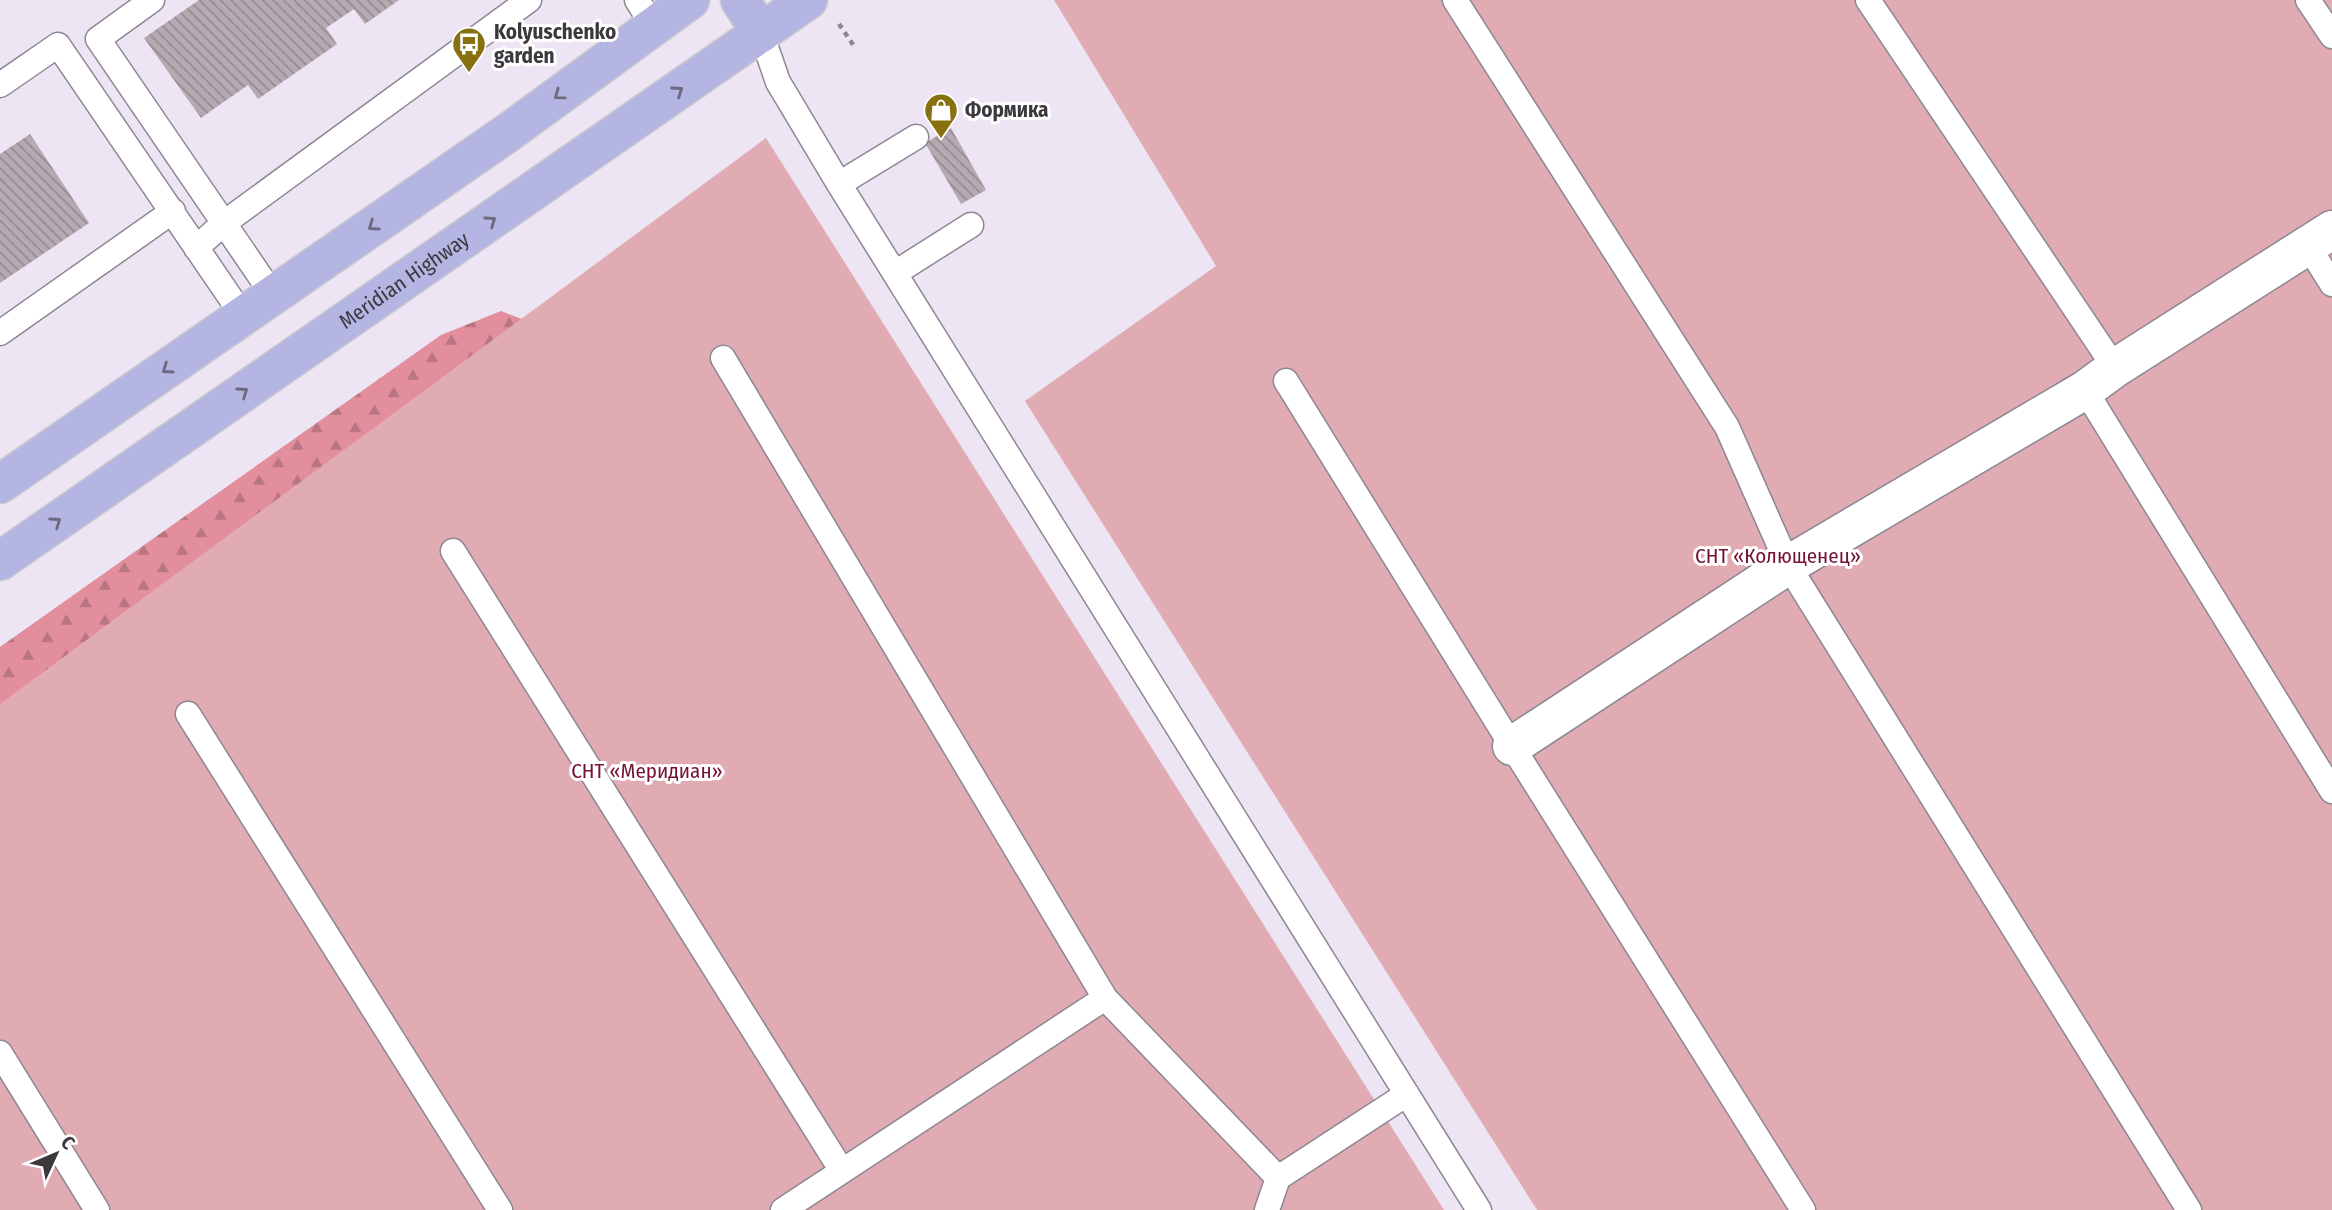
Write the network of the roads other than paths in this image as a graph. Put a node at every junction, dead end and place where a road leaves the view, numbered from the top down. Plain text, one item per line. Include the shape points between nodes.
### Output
1 (152, 0) edge
2 (529, 0) edge
3 (691, 0) edge
4 (740, 0) edge
5 (808, 0) edge
6 (1455, 0) edge
7 (1868, 0) edge
8 (2308, 0) edge
9 (645, 13) edge
10 (761, 33) junction
11 (2332, 36) edge
12 (0, 85) edge
13 (916, 137) dead end
14 (839, 184) junction
15 (173, 211) junction
16 (224, 223) junction
17 (971, 225) dead end
18 (2320, 238) edge
19 (196, 248) junction
20 (895, 273) junction
21 (2332, 284) edge
22 (258, 306) junction
23 (0, 333) edge
24 (723, 358) dead end
25 (2115, 368) junction
26 (1286, 381) dead end
27 (2085, 390) junction
28 (0, 484) edge
29 (453, 551) dead end
30 (0, 561) edge
31 (1788, 565) junction
32 (188, 714) dead end
33 (1512, 746) junction
34 (2332, 791) edge
35 (1105, 998) junction
36 (0, 1053) edge
37 (1407, 1094) junction
38 (842, 1171) junction
39 (1278, 1178) junction
40 (97, 1210) edge
41 (500, 1210) edge
42 (783, 1210) edge
43 (1267, 1210) edge
44 (1479, 1210) edge
45 (1803, 1210) edge
46 (2189, 1210) edge

1 - 16 lane via 98,39
2 - 16 lane
3 - 9 main road
4 - 10 main road
5 - 10 main road, Meridian Highway
6 - 31 lane via 1727,427
7 - 25 lane
8 - 11 lane
9 -> 22 main road via 509,132
10 - 14 lane via 778,82
30 -> 10 main road, Meridian Highway
12 - 15 lane via 58,45
13 - 14 lane
14 - 20 lane
15 - 19 lane
15 - 23 lane
16 - 19 lane
16 - 22 lane
17 - 20 lane
18 - 21 lane
18 - 25 street
19 - 22 lane
20 - 37 lane
22 -> 28 main road
24 - 35 lane
25 - 27 street
26 - 33 lane
27 - 31 street
27 - 34 lane
29 - 38 lane
31 - 33 street
31 - 46 lane
32 - 41 lane
33 - 45 lane
35 - 38 lane
35 - 39 lane
36 - 40 lane
37 - 39 lane
37 - 44 lane
38 - 42 lane
39 - 43 lane

